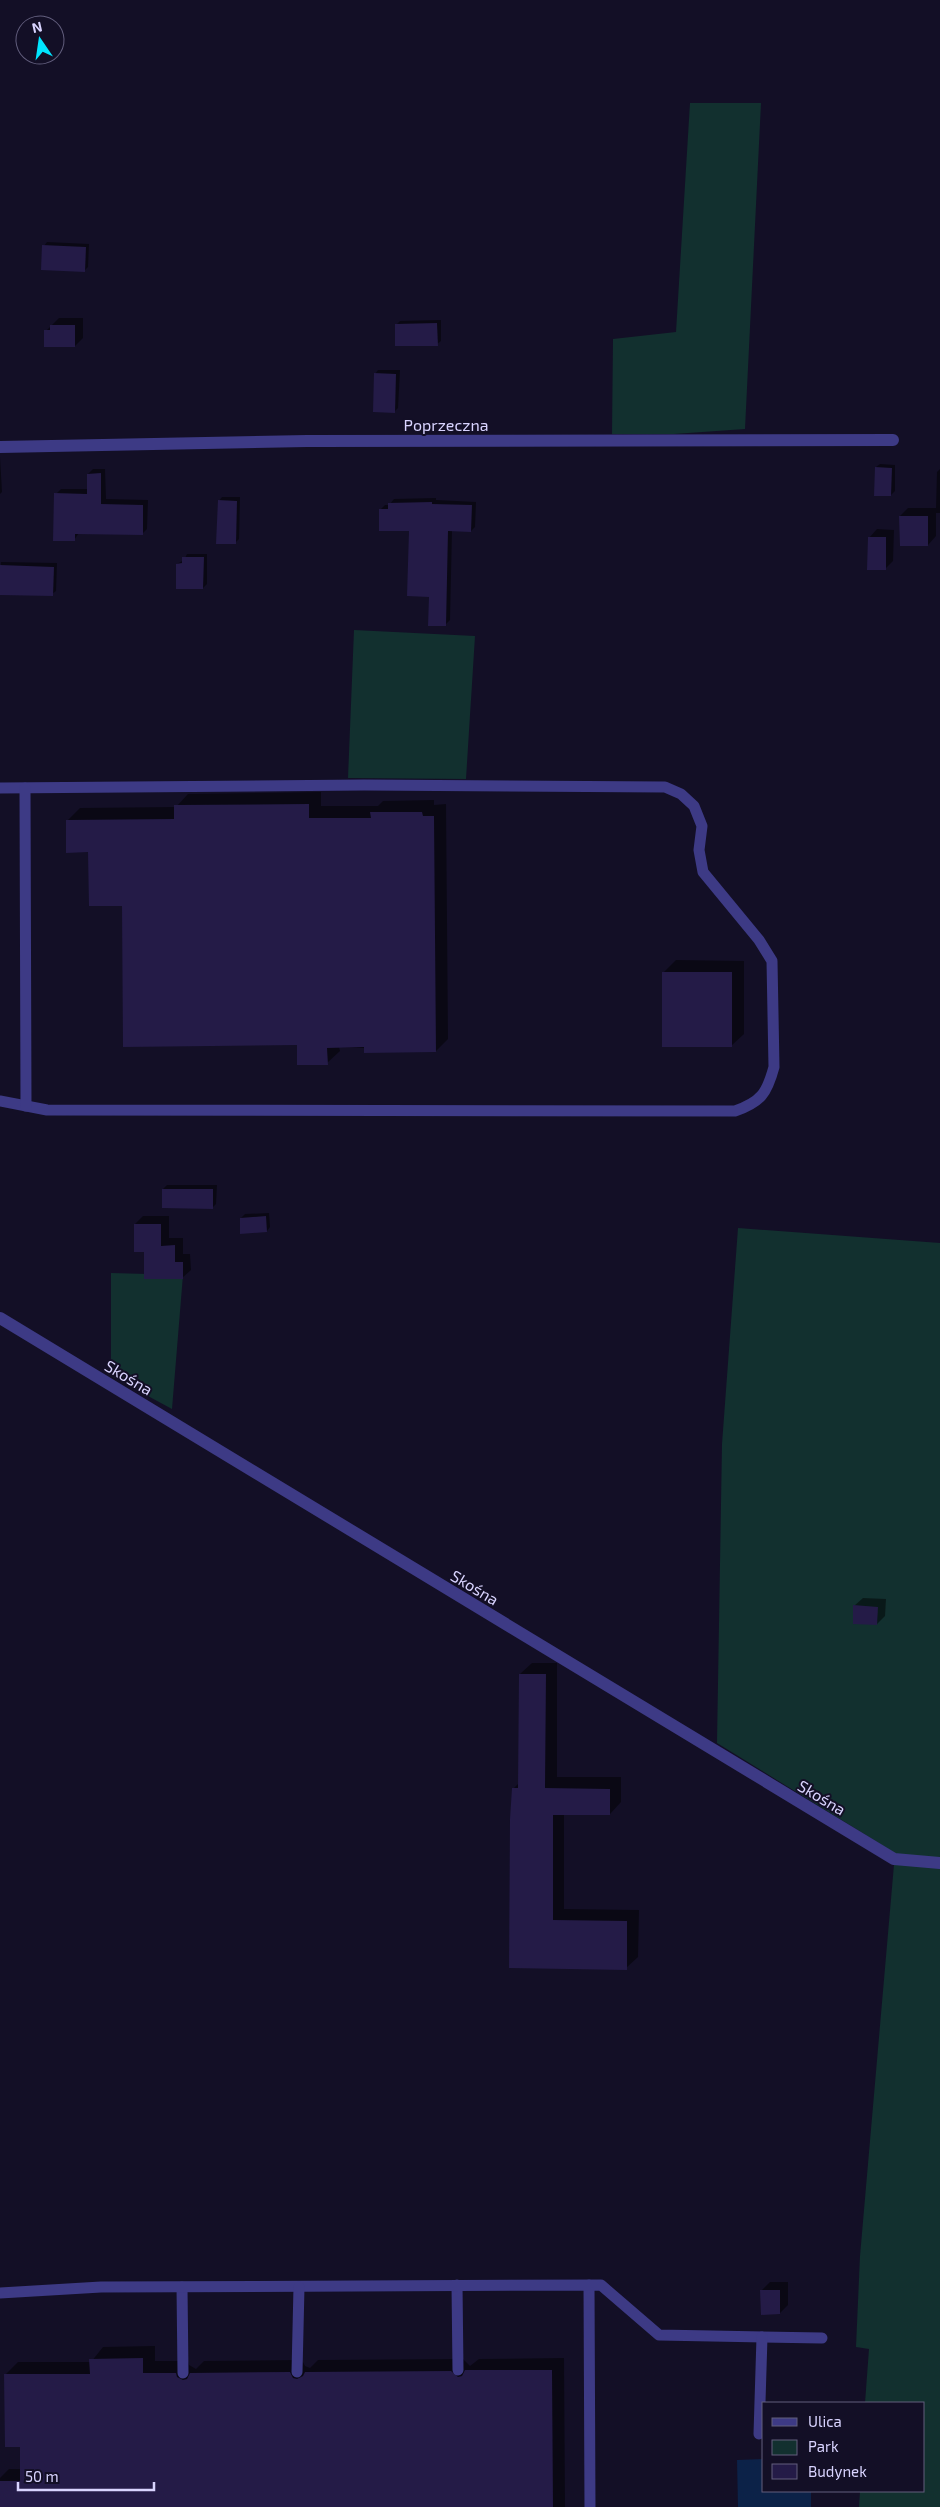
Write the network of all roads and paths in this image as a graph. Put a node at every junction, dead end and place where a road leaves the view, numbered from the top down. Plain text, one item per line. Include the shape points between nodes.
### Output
1 (893, 440) dead end
2 (0, 447) edge
3 (0, 788) edge
4 (25, 788) junction
5 (0, 1101) edge
6 (26, 1106) junction
7 (0, 1318) edge
8 (940, 1863) edge
9 (589, 2285) junction
10 (299, 2286) junction
11 (457, 2286) junction
12 (182, 2287) junction
13 (0, 2293) edge
14 (762, 2337) junction
15 (822, 2338) dead end
16 (458, 2370) dead end
17 (297, 2372) dead end
18 (183, 2373) dead end
19 (759, 2434) dead end
20 (590, 2507) edge

1 - 2 street, Poprzeczna via 307,441
3 - 4 lane
4 - 6 lane
4 - 6 lane via 666,787 681,794 694,806 702,826 699,850 703,872 759,940 772,961 774,1067 763,1095 752,1105 735,1111 114,1111 47,1110
5 - 6 lane
7 - 8 street, Skośna via 894,1859
9 - 11 lane
9 - 14 lane via 601,2285 659,2335
9 - 20 lane
10 - 11 lane
10 - 12 lane
10 - 17 lane
11 - 16 lane
12 - 13 lane via 100,2287
12 - 18 lane
14 - 15 lane
14 - 19 lane

